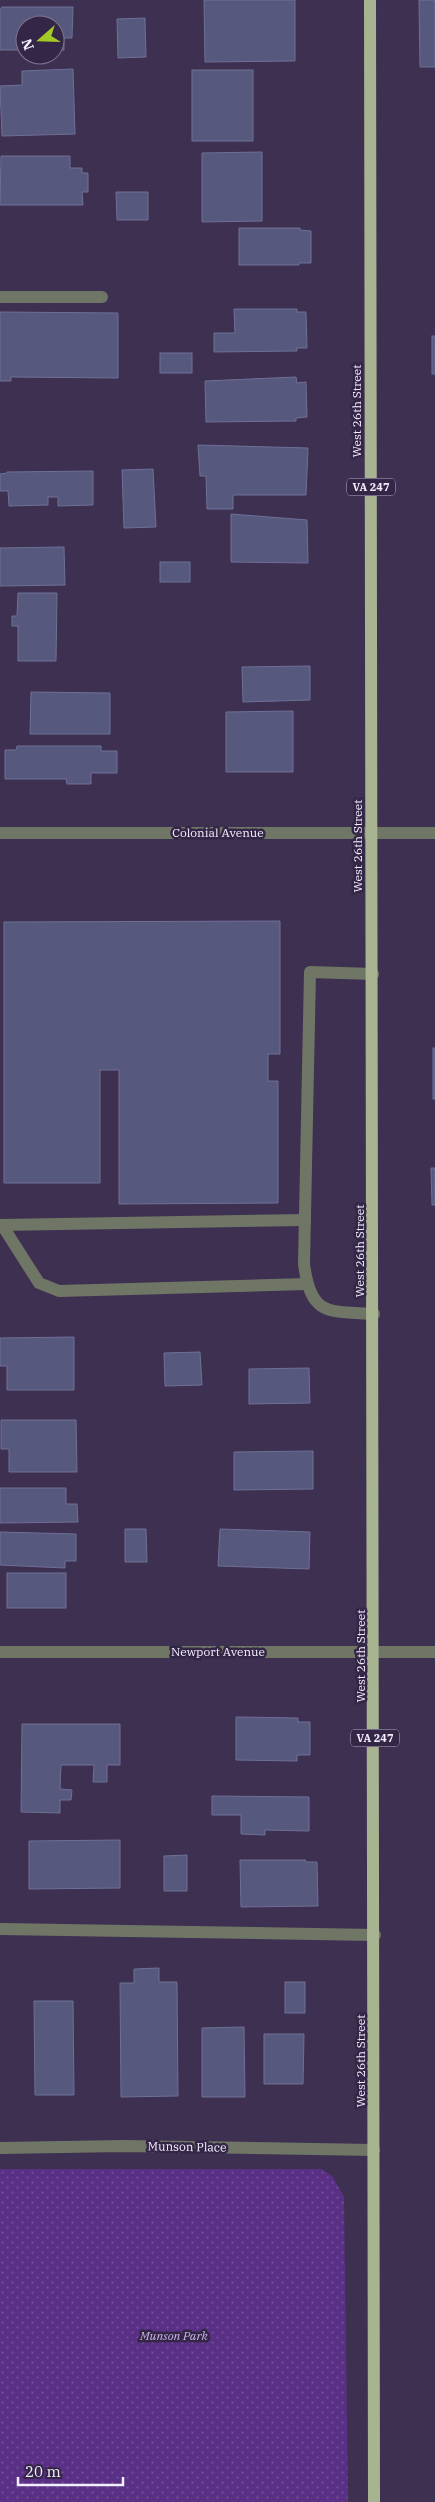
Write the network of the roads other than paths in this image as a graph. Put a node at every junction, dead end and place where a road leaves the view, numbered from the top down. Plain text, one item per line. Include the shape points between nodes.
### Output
1 (370, 0) edge
2 (0, 297) edge
3 (102, 297) dead end
4 (372, 833) junction
5 (435, 833) edge
6 (0, 834) edge
7 (373, 974) junction
8 (305, 1220) junction
9 (1, 1225) edge
10 (307, 1284) junction
11 (374, 1314) junction
12 (0, 1652) edge
13 (375, 1652) junction
14 (435, 1652) edge
15 (0, 1929) edge
16 (375, 1935) junction
17 (0, 2148) edge
18 (374, 2150) junction
19 (374, 2502) edge

1 - 4 main road, West 26th Street / VA 247
2 - 3 street
4 - 5 street, Colonial Avenue
4 - 6 street, Colonial Avenue
4 - 7 main road, West 26th Street / VA 247
7 - 8 street via 310,972
7 - 11 main road, West 26th Street / VA 247
8 - 9 street
8 - 10 street
9 - 10 street via 39,1283 59,1291
10 - 11 street via 322,1308
11 - 13 main road, West 26th Street / VA 247
12 - 13 street, Newport Avenue
13 - 14 street, Newport Avenue
13 - 16 main road, West 26th Street / VA 247
15 - 16 street
16 - 18 main road, West 26th Street / VA 247
17 - 18 street, Munson Place via 123,2146
18 - 19 main road, West 26th Street / VA 247

